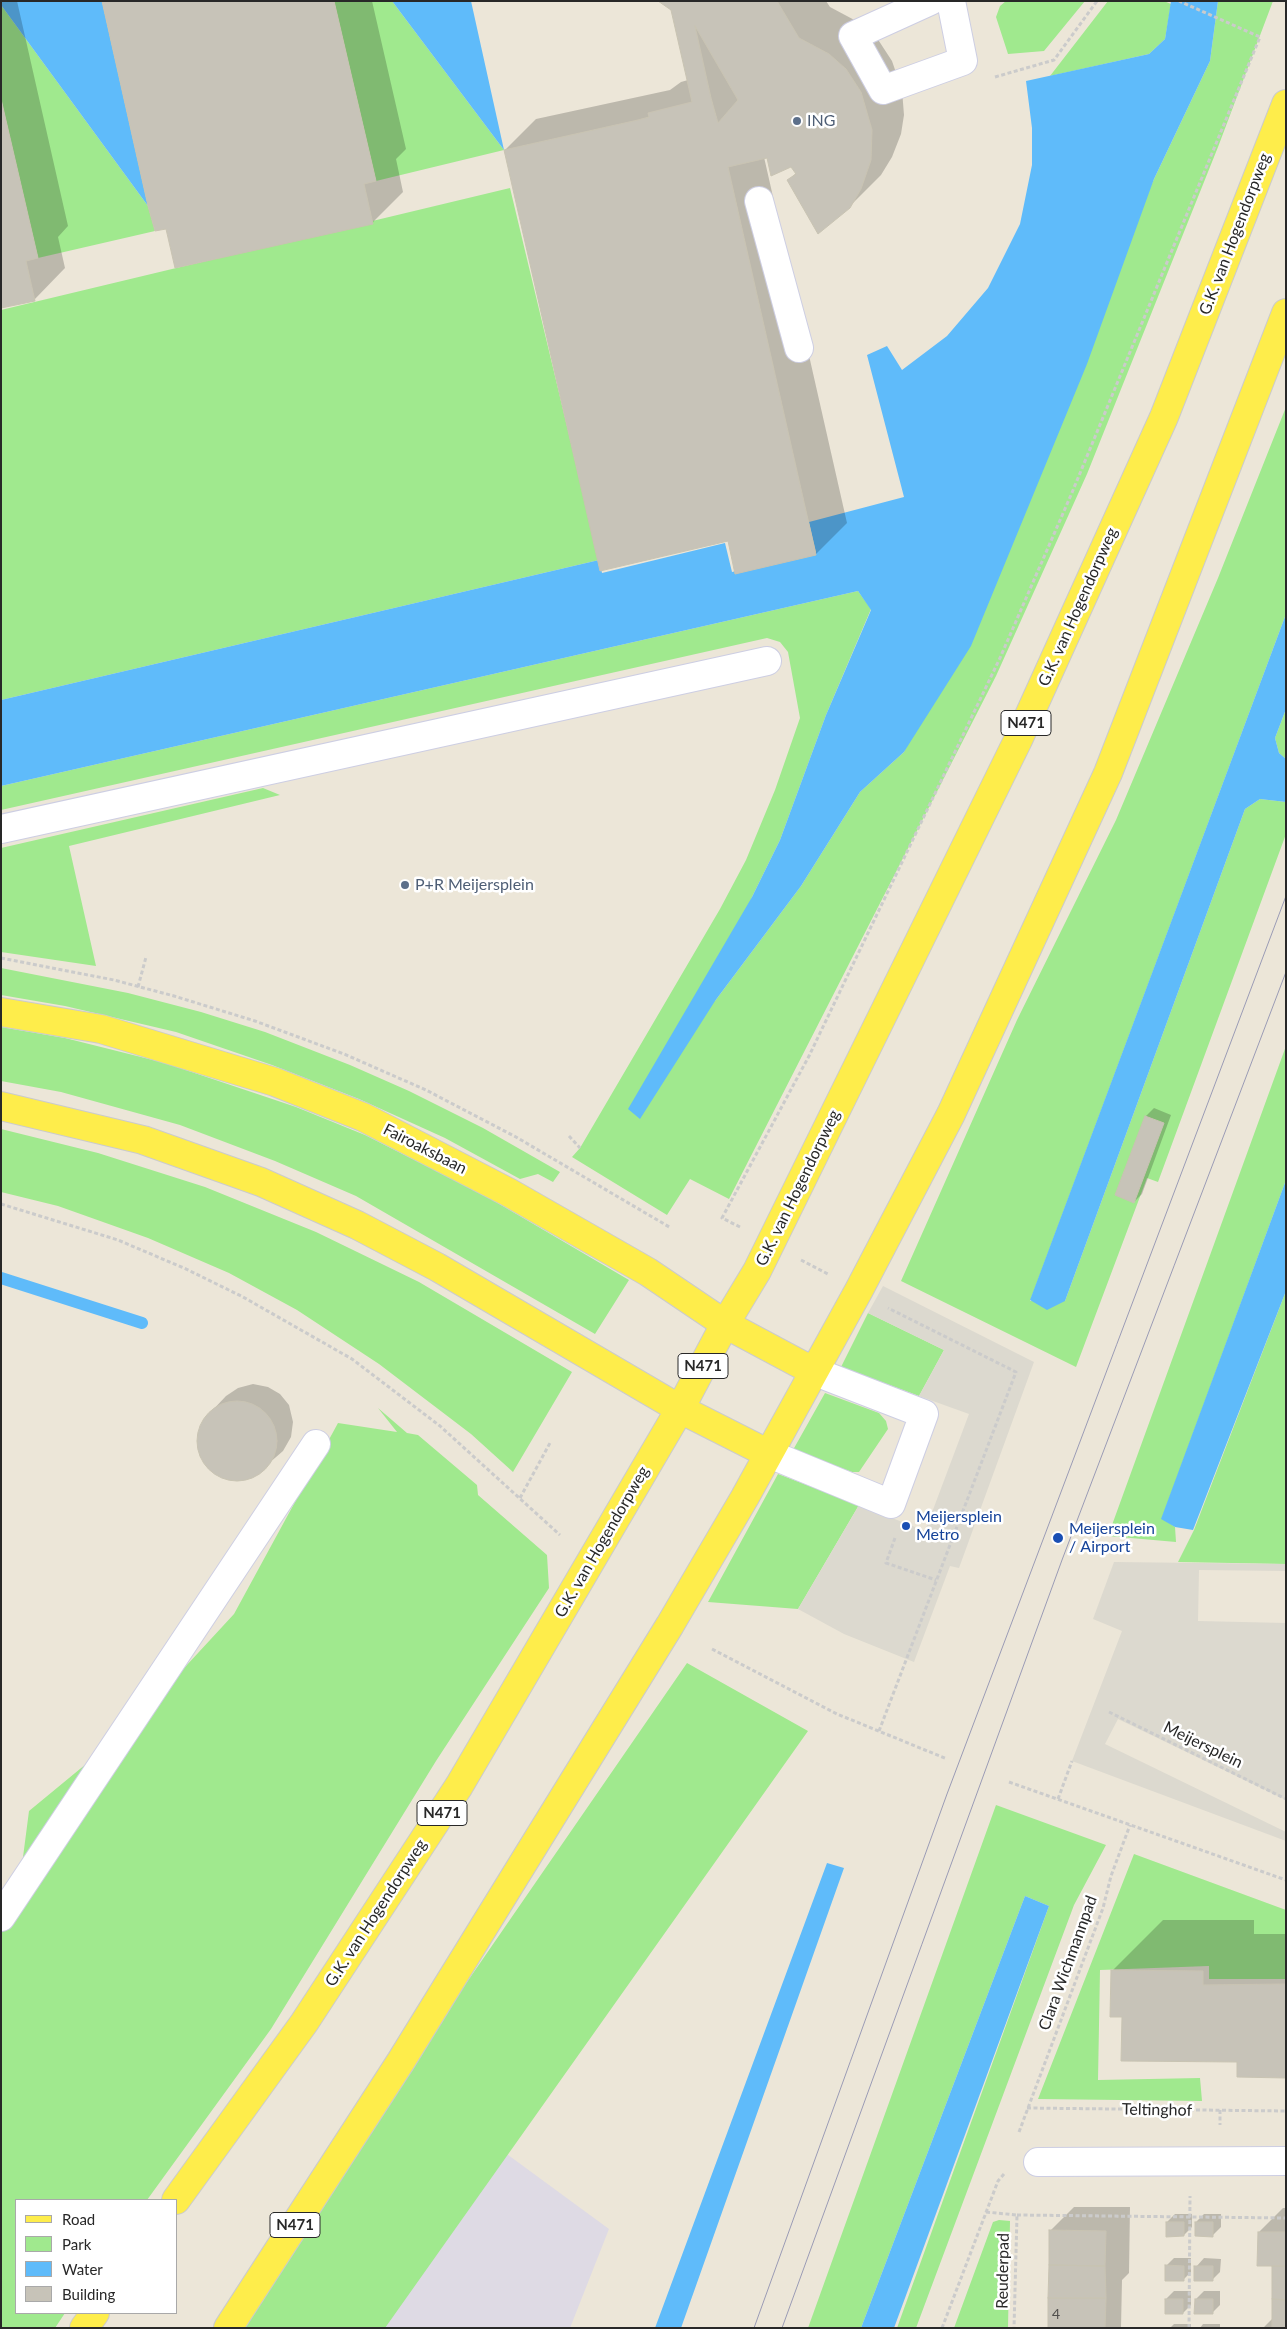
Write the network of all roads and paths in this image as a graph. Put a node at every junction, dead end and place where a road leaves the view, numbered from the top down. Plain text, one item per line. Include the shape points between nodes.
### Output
1 (930, 1) edge
2 (951, 1) edge
3 (1097, 1) edge
4 (1179, 1) edge
5 (1260, 37) dead end
6 (987, 79) dead end
7 (1286, 104) edge
8 (759, 202) dead end
9 (1286, 313) edge
10 (799, 348) dead end
11 (767, 661) dead end
12 (1, 829) edge
13 (146, 957) dead end
14 (138, 987) dead end
15 (1, 1012) edge
16 (1, 1106) edge
17 (569, 1136) dead end
18 (580, 1148) dead end
19 (1, 1204) edge
20 (725, 1324) junction
21 (813, 1371) junction
22 (680, 1409) junction
23 (550, 1443) dead end
24 (316, 1444) dead end
25 (767, 1453) junction
26 (520, 1498) junction
27 (897, 1531) dead end
28 (560, 1535) dead end
29 (936, 1580) dead end
30 (712, 1649) dead end
31 (906, 1659) dead end
32 (1110, 1712) dead end
33 (879, 1731) junction
34 (947, 1760) dead end
35 (1072, 1761) dead end
36 (1009, 1782) dead end
37 (1058, 1799) junction
38 (1286, 1799) edge
39 (1130, 1825) junction
40 (1286, 1880) edge
41 (1, 1917) edge
42 (1028, 2108) joint
43 (1220, 2110) junction
44 (1286, 2111) edge
45 (1190, 2161) junction
46 (1286, 2161) edge
47 (1038, 2162) dead end
48 (1004, 2174) dead end
49 (177, 2199) edge
50 (986, 2212) junction
51 (1017, 2215) junction
52 (1190, 2217) junction
53 (1286, 2218) edge
54 (94, 2314) edge
55 (84, 2328) edge
56 (228, 2328) edge
57 (942, 2328) edge
58 (1014, 2328) edge
59 (1189, 2328) edge

1 - 2 street via 853,36 882,90 963,61
3 - 6 path via 1054,60
4 - 5 path
7 - 20 main road, G.K. van Hogendorpweg / N471 via 1164,417 1018,740 757,1271
8 - 10 street
9 - 21 main road, N471 via 1108,773 951,1114
11 - 12 street
13 - 14 path
15 - 20 main road, Fairoaksbaan via 101,1029 275,1082 364,1117 508,1192 648,1272
16 - 22 main road via 143,1140 261,1182 357,1224 437,1266
17 - 18 path
19 - 26 path via 118,1240 243,1297 352,1359 440,1426
20 - 21 main road, Fairoaksbaan
20 - 22 main road, G.K. van Hogendorpweg / N471
21 - 25 main road, N471
21 - 25 street via 924,1414 891,1504
22 - 25 main road
22 - 49 main road, G.K. van Hogendorpweg / N471 via 459,1786 304,2023
23 - 26 path
24 - 41 street
25 - 56 main road, N471 via 745,1497 660,1642 401,2061
26 - 28 path
27 - 29 path via 886,1563
30 - 33 path via 836,1714
31 - 33 path
32 - 38 path, Meijersplein
33 - 34 path
35 - 37 path
36 - 37 path
37 - 39 path
39 - 40 path
39 - 42 path, Clara Wichmannpad via 1103,1908
42 - 43 path, Teltinghof
43 - 44 path, Teltinghof
43 - 45 path via 1220,2144
45 - 46 street
45 - 47 street
45 - 52 path
48 - 50 path
50 - 51 path, Reuderpad
50 - 57 path
51 - 52 path
51 - 58 path, Reuderpad
52 - 53 path
52 - 59 path
54 - 55 main road

